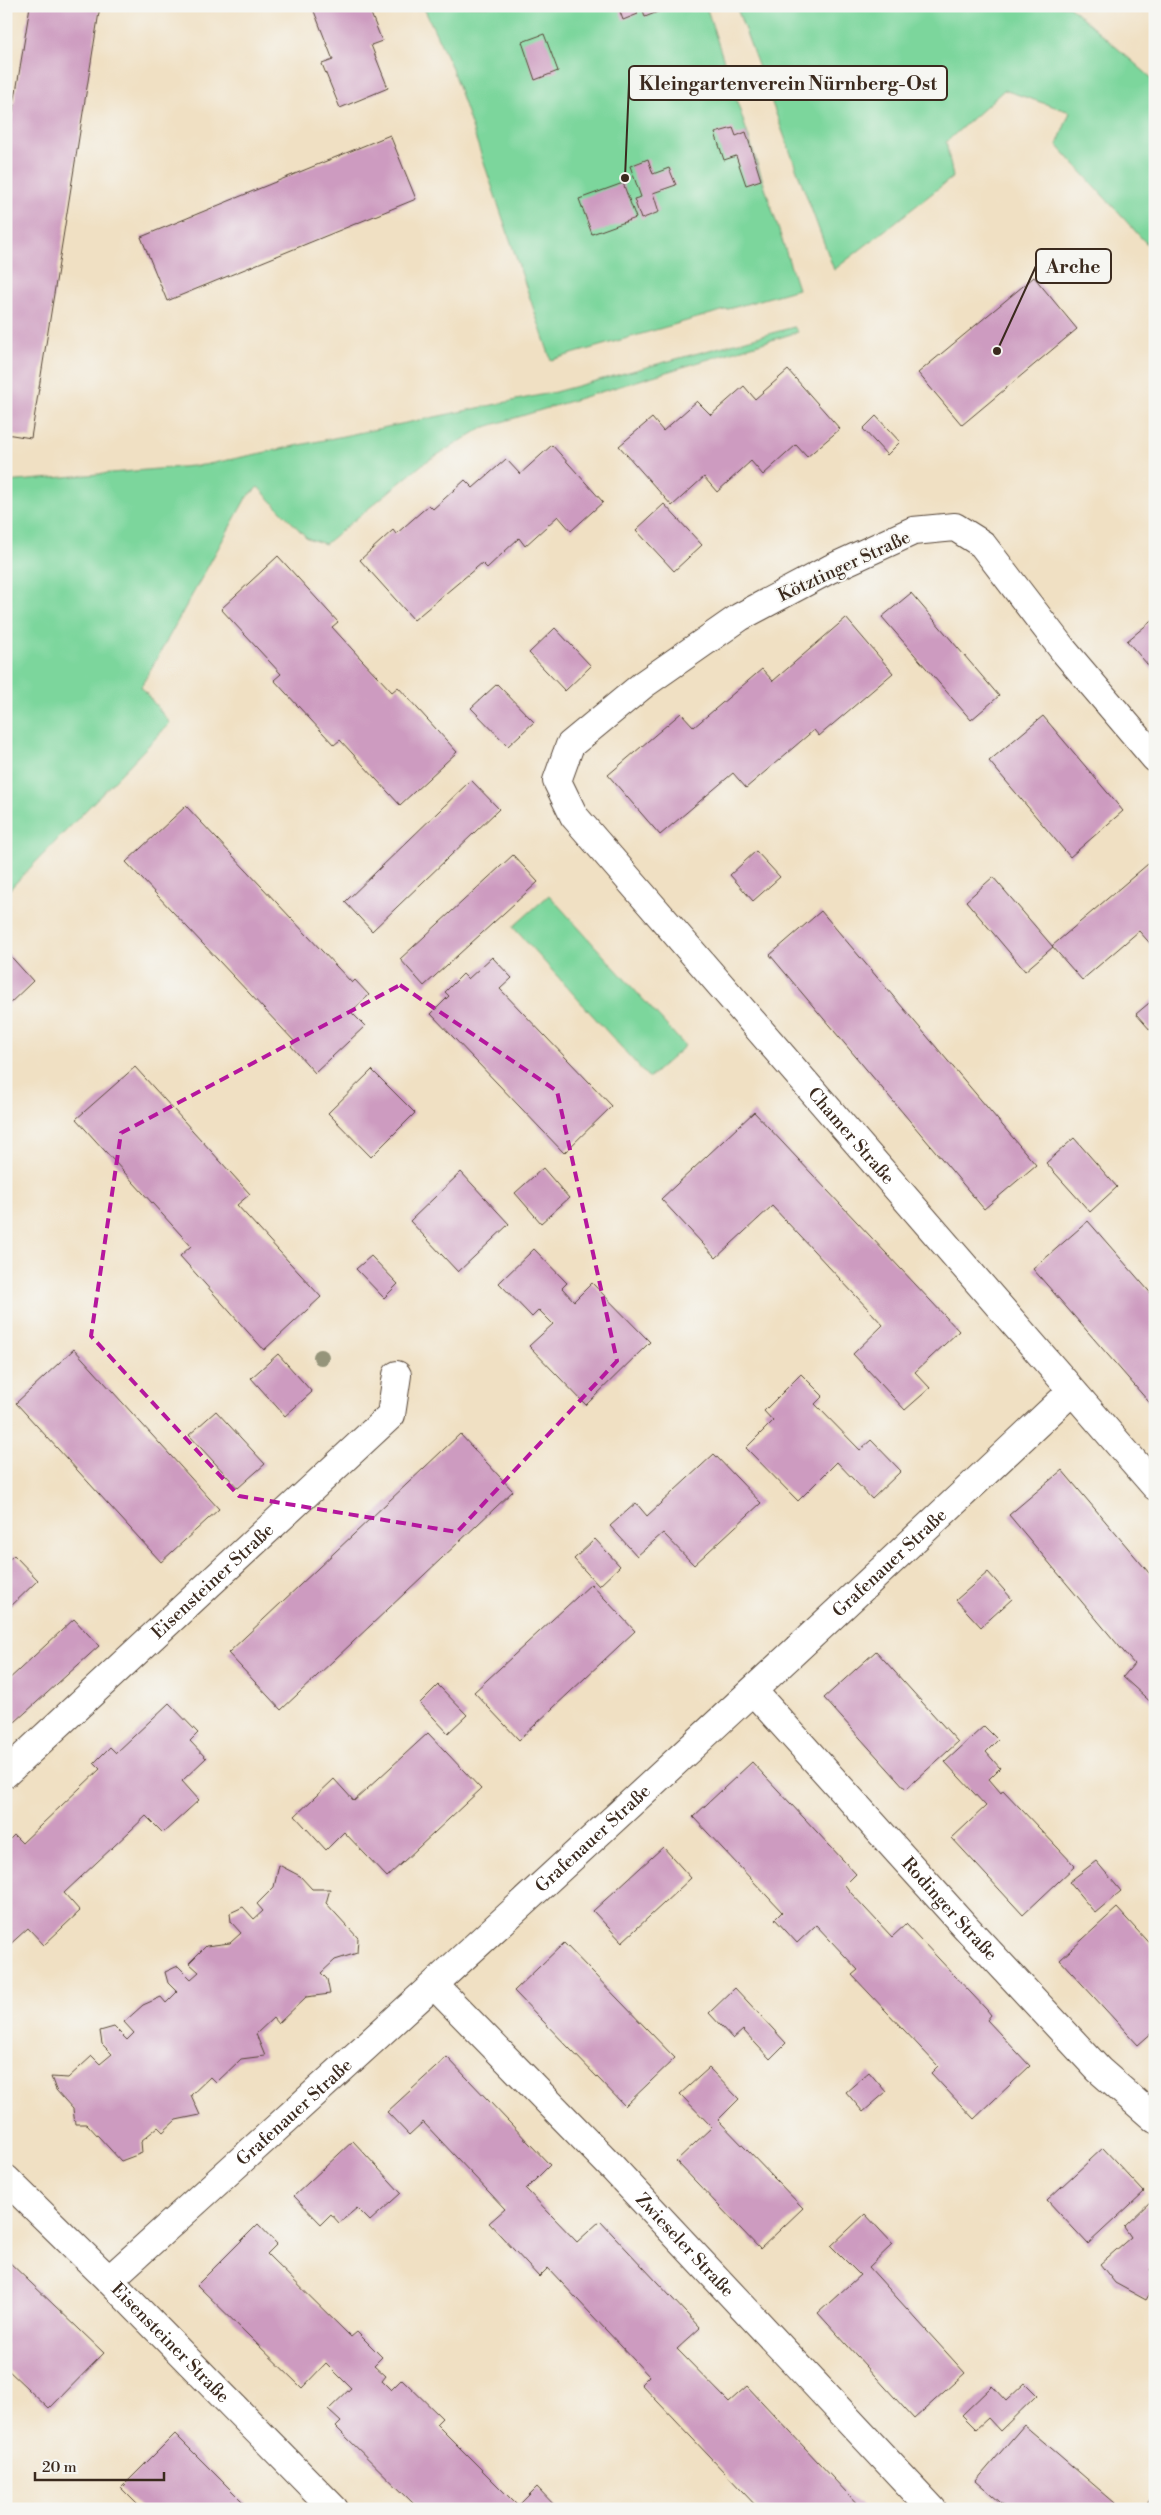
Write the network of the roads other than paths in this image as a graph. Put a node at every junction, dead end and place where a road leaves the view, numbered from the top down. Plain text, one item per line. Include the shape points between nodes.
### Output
1 (1155, 758) edge
2 (557, 781) joint
3 (397, 1375) dead end
4 (1072, 1391) junction
5 (1155, 1486) edge
6 (754, 1692) junction
7 (6, 1774) edge
8 (435, 1986) junction
9 (1155, 2119) edge
10 (6, 2179) edge
11 (109, 2280) junction
12 (334, 2509) edge
13 (932, 2509) edge

1 - 2 street, Kötztinger Straße via 1064,651 982,544 955,527 913,531 830,569 740,617 644,684 570,745
2 - 4 street, Chamer Straße via 574,816
3 - 7 street, Eisensteiner Straße via 391,1415
4 - 5 street, Chamer Straße
4 - 6 street, Grafenauer Straße
6 - 8 street, Grafenauer Straße
6 - 9 street, Rodinger Straße via 1098,2070
8 - 11 street, Grafenauer Straße
8 - 13 street, Zwieseler Straße via 612,2167
10 - 11 street, Eisensteiner Straße
11 - 12 street, Eisensteiner Straße

